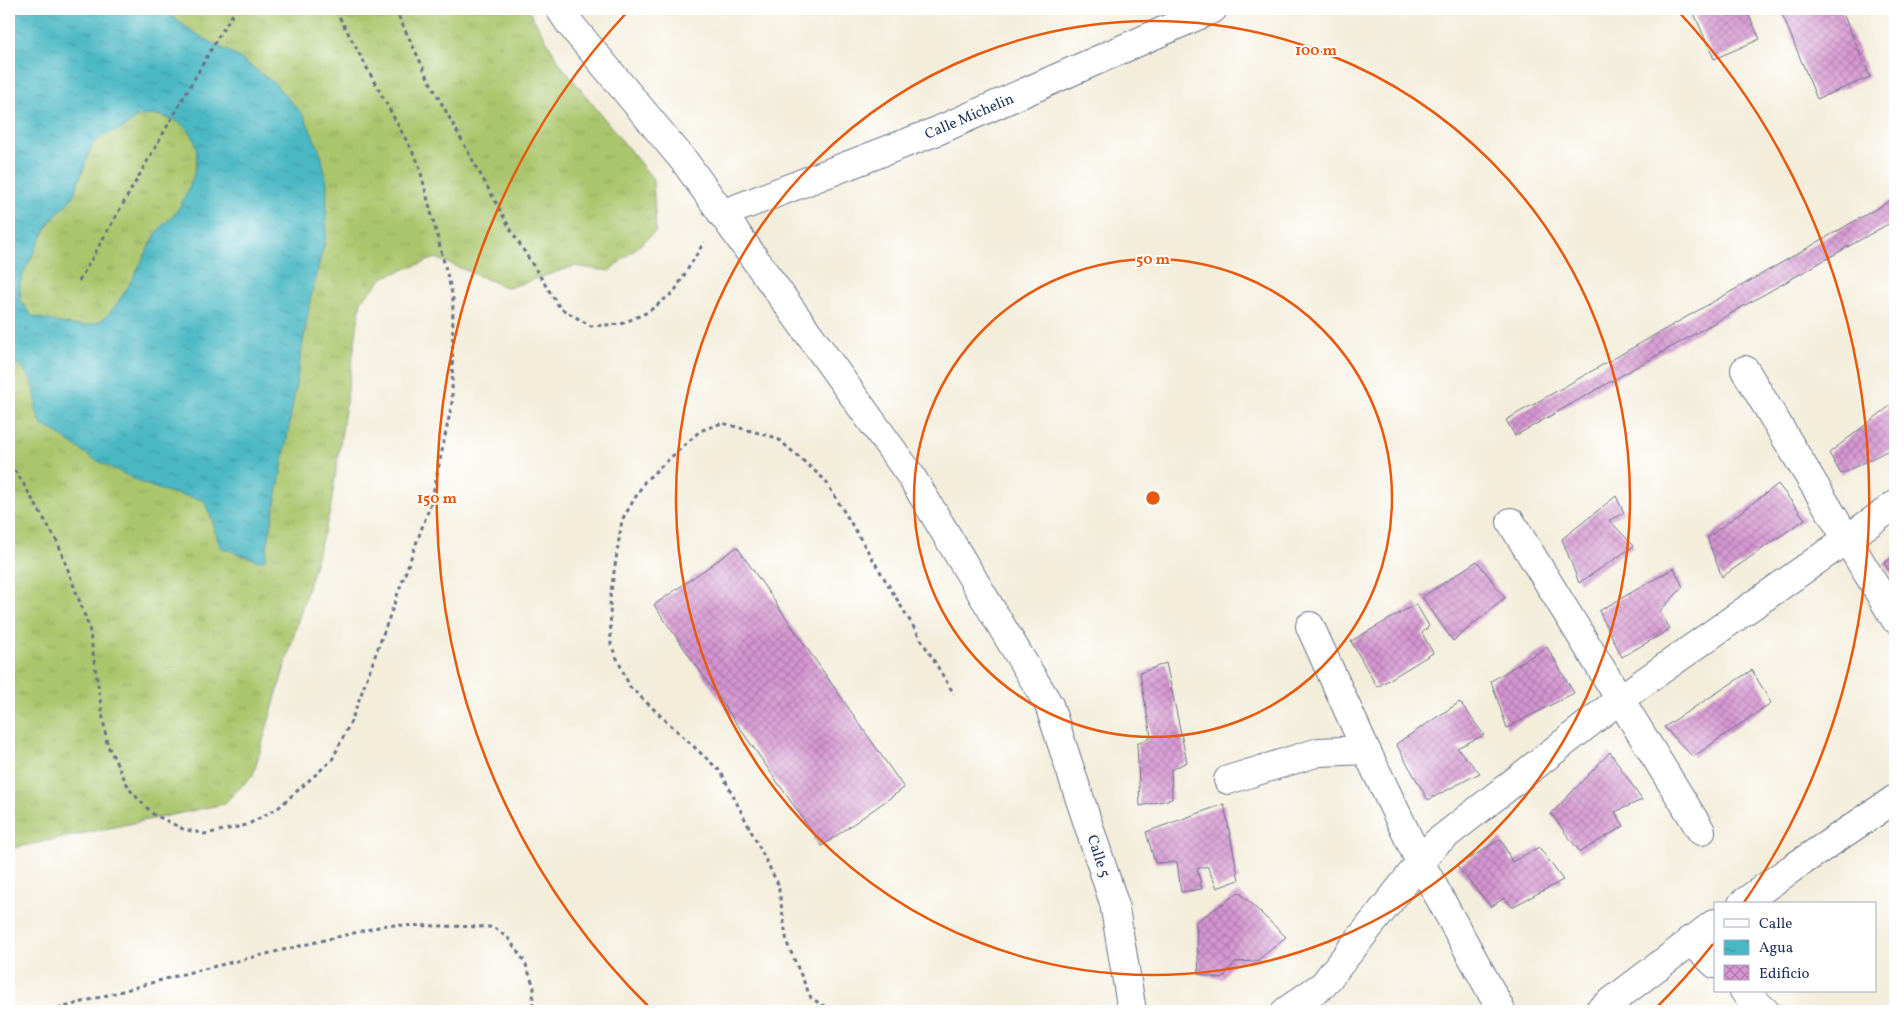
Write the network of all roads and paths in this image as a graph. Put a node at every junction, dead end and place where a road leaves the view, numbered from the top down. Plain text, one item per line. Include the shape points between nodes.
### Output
1 (236, 9) edge
2 (335, 9) edge
3 (395, 9) edge
4 (560, 9) edge
5 (1213, 9) edge
6 (722, 214) junction
7 (79, 281) dead end
8 (1745, 370) dead end
9 (9, 464) edge
10 (1895, 505) edge
11 (1511, 522) dead end
12 (1846, 538) junction
13 (1895, 619) edge
14 (1310, 626) dead end
15 (954, 694) dead end
16 (1620, 699) junction
17 (1366, 750) junction
18 (1228, 780) dead end
19 (1895, 800) edge
20 (1701, 831) dead end
21 (1420, 862) junction
22 (1745, 902) edge
23 (1714, 924) edge
24 (1690, 940) junction
25 (1714, 963) edge
26 (1745, 992) edge
27 (1500, 1008) dead end
28 (50, 1011) edge
29 (532, 1011) edge
30 (832, 1011) edge
31 (1132, 1011) edge
32 (1286, 1011) edge
33 (1599, 1011) edge
34 (1765, 1011) edge

1 - 7 path
2 - 9 path via 418,162 451,288 453,307 452,403 431,504 352,719 332,760 278,808 247,825 205,834 183,829 153,814 130,790 107,744 89,627 58,544
3 - 6 path via 431,84 512,232 560,308 592,326 621,324 648,312 674,292
4 - 6 street, Calle 5 via 685,162
5 - 6 street, Calle Michelin via 937,131
6 - 31 street, Calle 5 via 912,476 1049,705 1114,903
8 - 12 street
10 - 12 street
11 - 16 street
12 - 13 street
12 - 16 street
14 - 17 street
15 - 30 path via 825,480 777,438 722,423 700,431 645,481 622,520 610,598 611,646 630,687 721,772 778,884 788,943 811,998
16 - 20 street
16 - 21 street via 1436,843
17 - 18 street via 1319,752
17 - 21 street
19 - 22 street
21 - 27 street
21 - 32 street via 1323,985
23 - 24 street
24 - 25 street
24 - 33 street
26 - 34 street
28 - 29 path via 187,973 387,925 493,928 508,938 525,962 534,987

